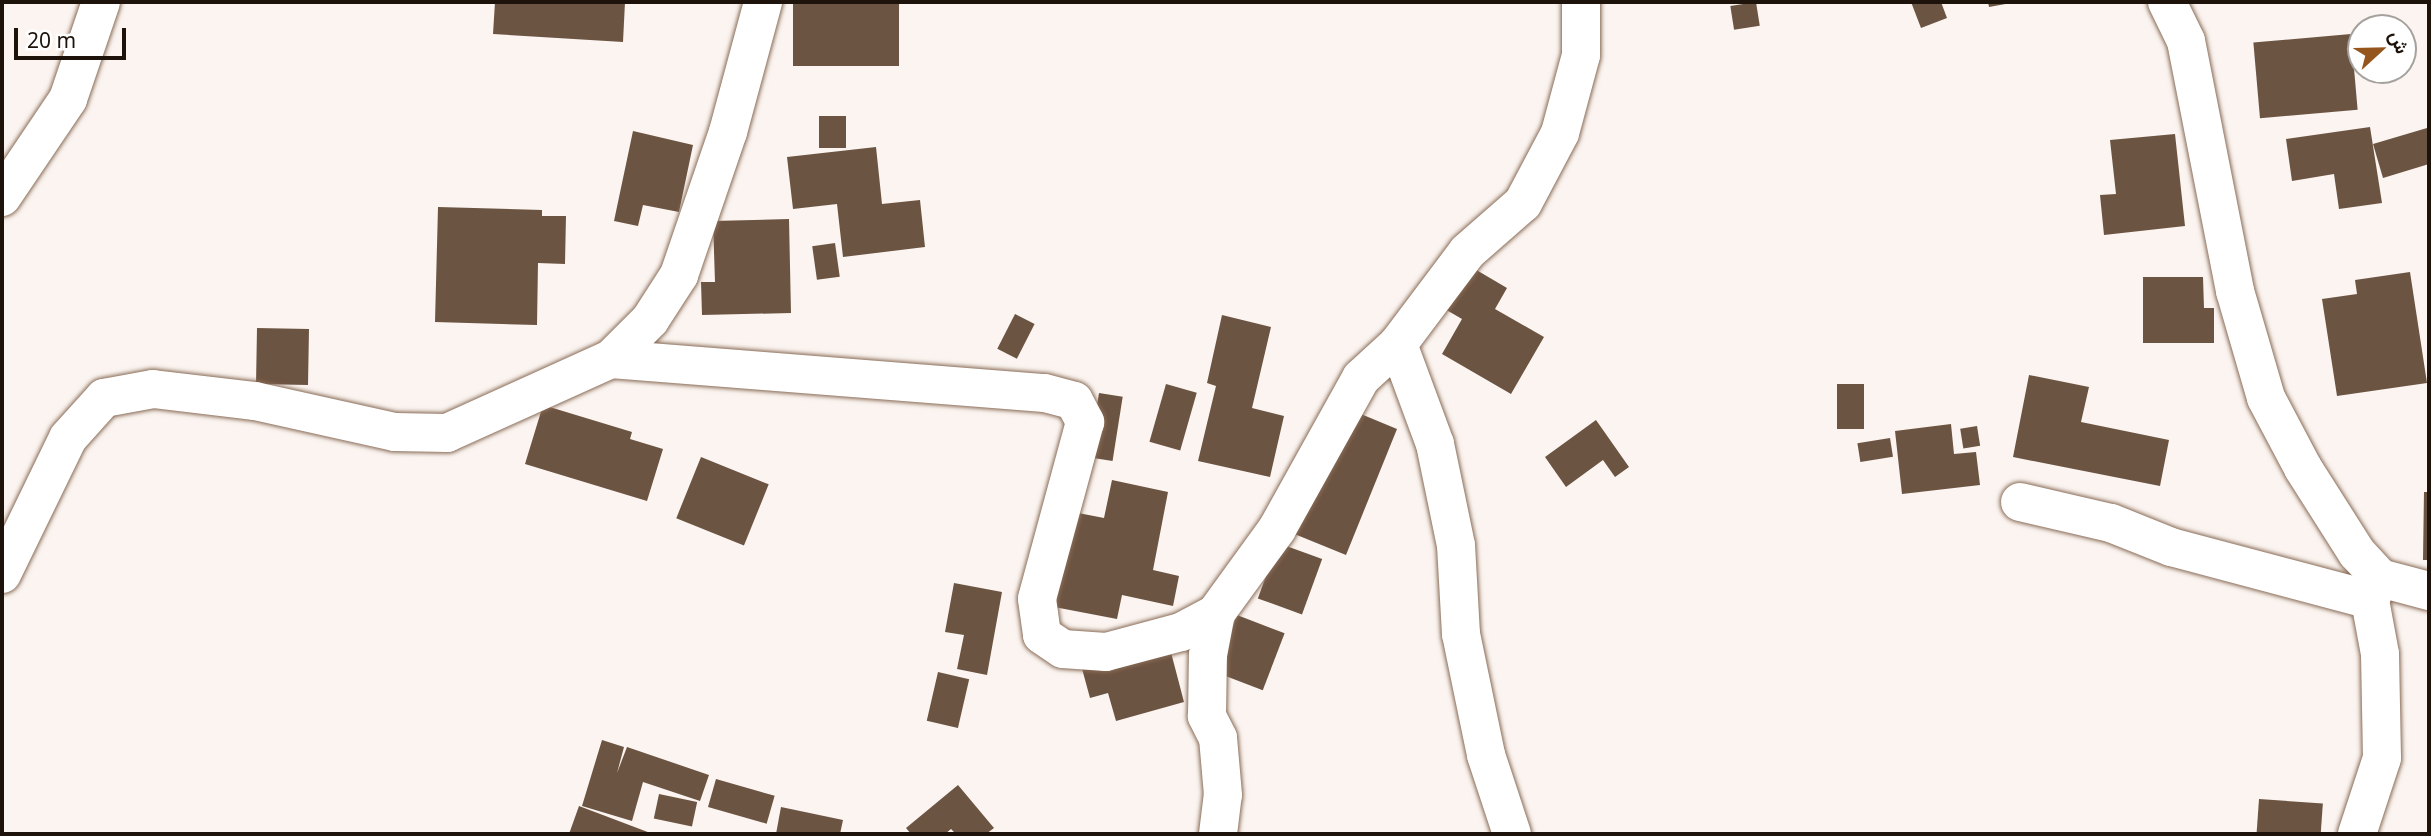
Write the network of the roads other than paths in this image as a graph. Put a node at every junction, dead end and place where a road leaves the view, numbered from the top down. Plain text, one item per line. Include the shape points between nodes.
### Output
1 (101, 2) edge
2 (763, 2) edge
3 (1581, 2) edge
4 (2167, 2) edge
5 (2, 197) edge
6 (1398, 344) junction
7 (611, 359) junction
8 (2020, 502) dead end
9 (2, 574) edge
10 (2375, 589) junction
11 (2429, 591) edge
12 (1216, 613) junction
13 (1218, 834) edge
14 (1512, 834) edge
15 (2357, 834) edge

1 - 5 street via 68,99
2 - 7 street via 728,132 679,275 650,320
3 - 6 street via 1581,55 1560,133 1523,203 1467,252
4 - 10 street via 2186,41 2235,291 2266,398
6 - 12 street via 1361,378 1278,529
6 - 14 street via 1435,444 1456,545 1467,661 1486,755
7 - 9 street via 447,433 395,432 255,401 153,389 104,398 68,438
7 - 12 street via 1045,393 1074,401 1085,422 1037,599 1042,635 1063,649 1106,652 1181,632
8 - 10 street via 2111,523 2171,547
10 - 11 street
10 - 15 street via 2382,758
12 - 13 street via 1208,655 1207,716 1218,738 1223,795

